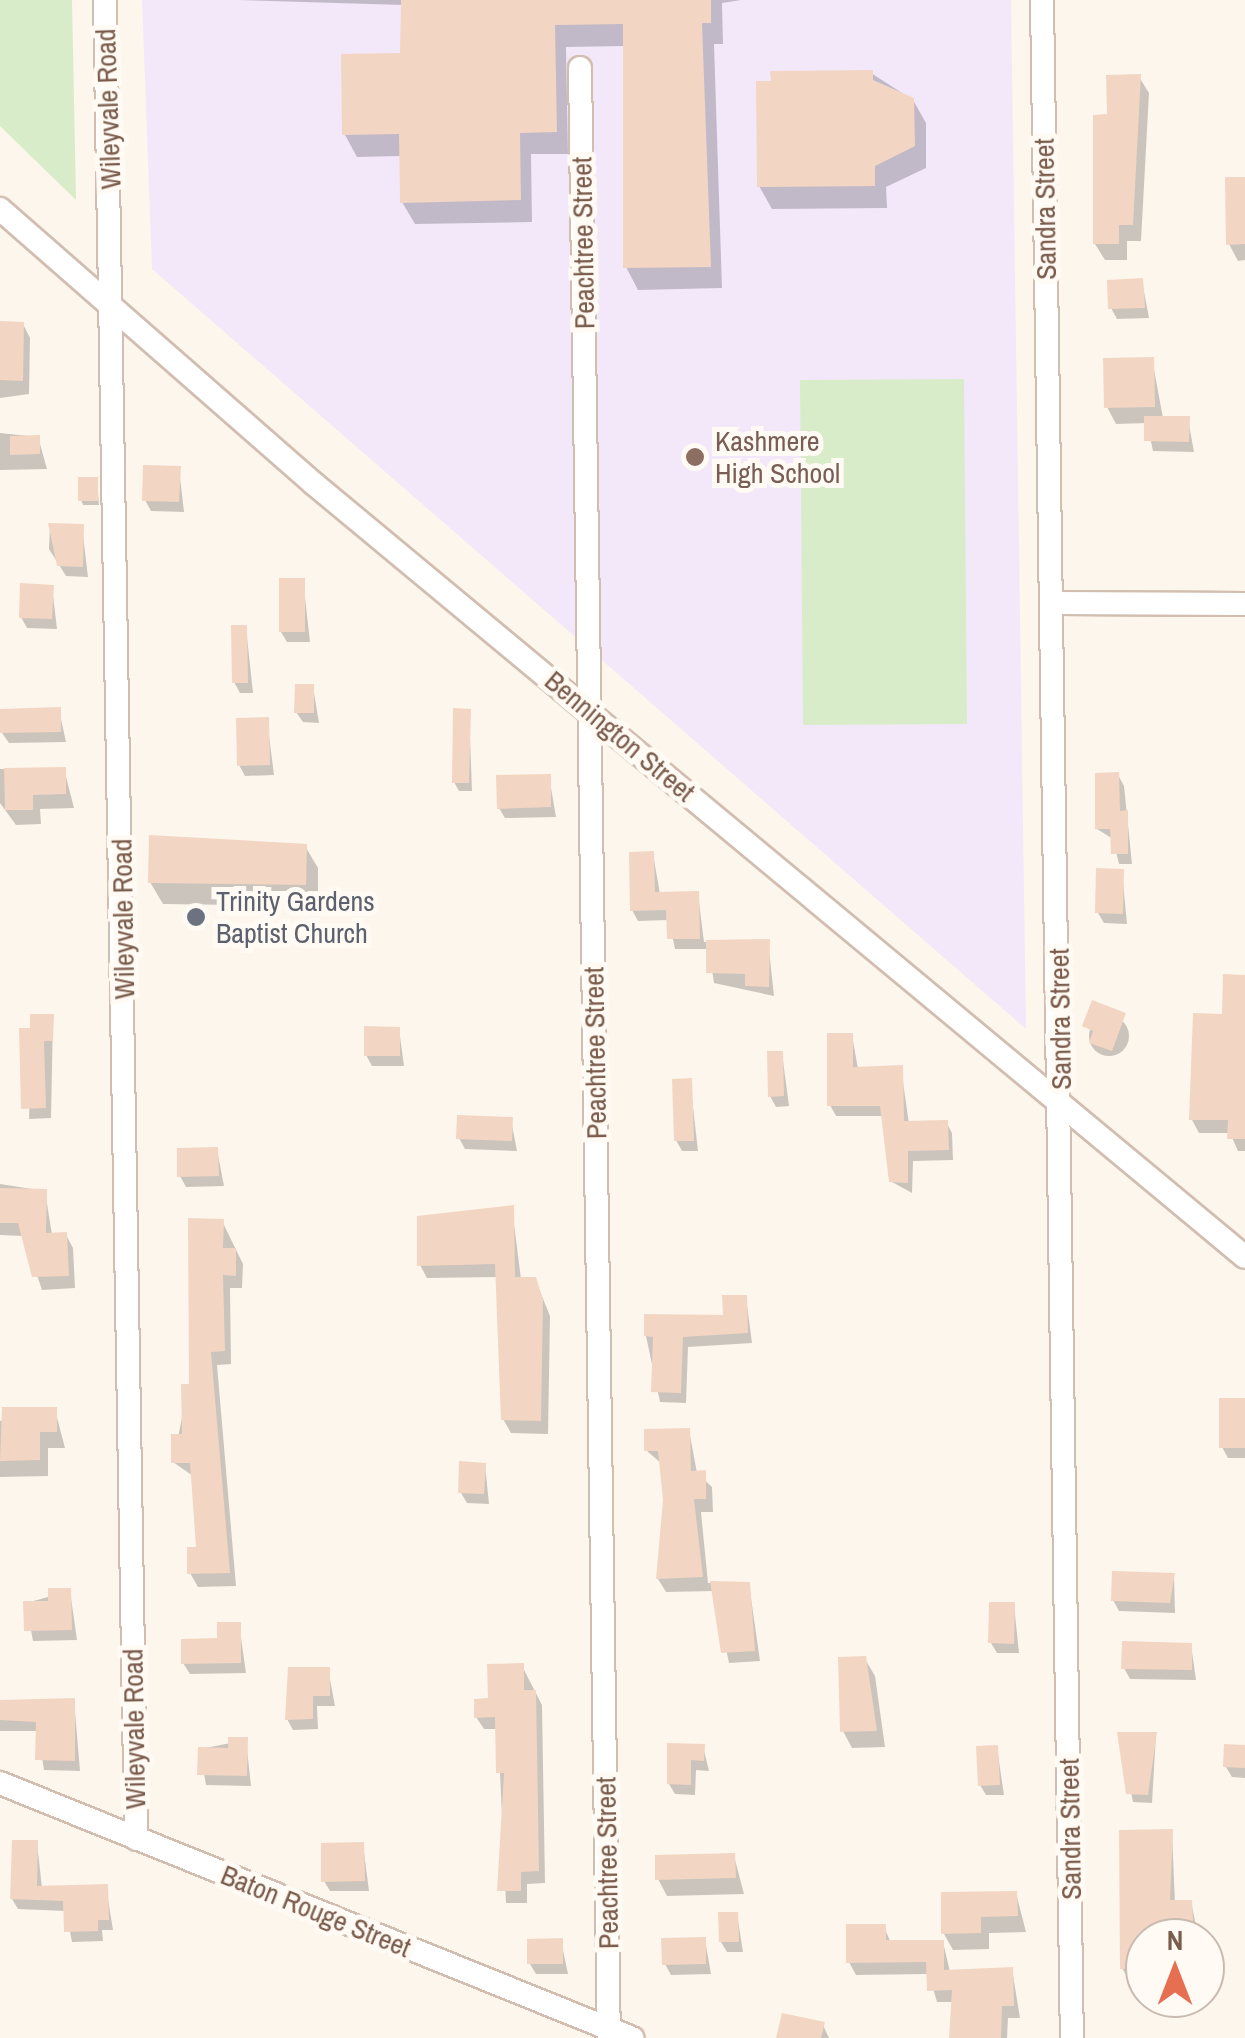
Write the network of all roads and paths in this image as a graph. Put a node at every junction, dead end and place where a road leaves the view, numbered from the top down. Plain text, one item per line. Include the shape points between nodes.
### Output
1 (105, 0) edge
2 (1042, 0) edge
3 (580, 68) dead end
4 (0, 209) edge
5 (114, 314) junction
6 (1053, 604) junction
7 (1245, 604) edge
8 (590, 710) junction
9 (1061, 1103) junction
10 (1245, 1257) edge
11 (0, 1783) edge
12 (136, 1839) junction
13 (609, 2034) edge
14 (632, 2038) edge
15 (1072, 2038) edge

1 - 5 street, Wileyvale Road
2 - 6 street, Sandra Street
3 - 8 street, Peachtree Street
4 - 5 street, Bennington Street
5 - 8 street, Bennington Street
5 - 12 street, Wileyvale Road
6 - 7 street
6 - 9 street, Sandra Street
8 - 9 street, Bennington Street
8 - 13 street, Peachtree Street
9 - 10 street, Bennington Street
9 - 15 street, Sandra Street
11 - 12 street, Baton Rouge Street
12 - 13 street, Baton Rouge Street
13 - 14 street, Baton Rouge Street

